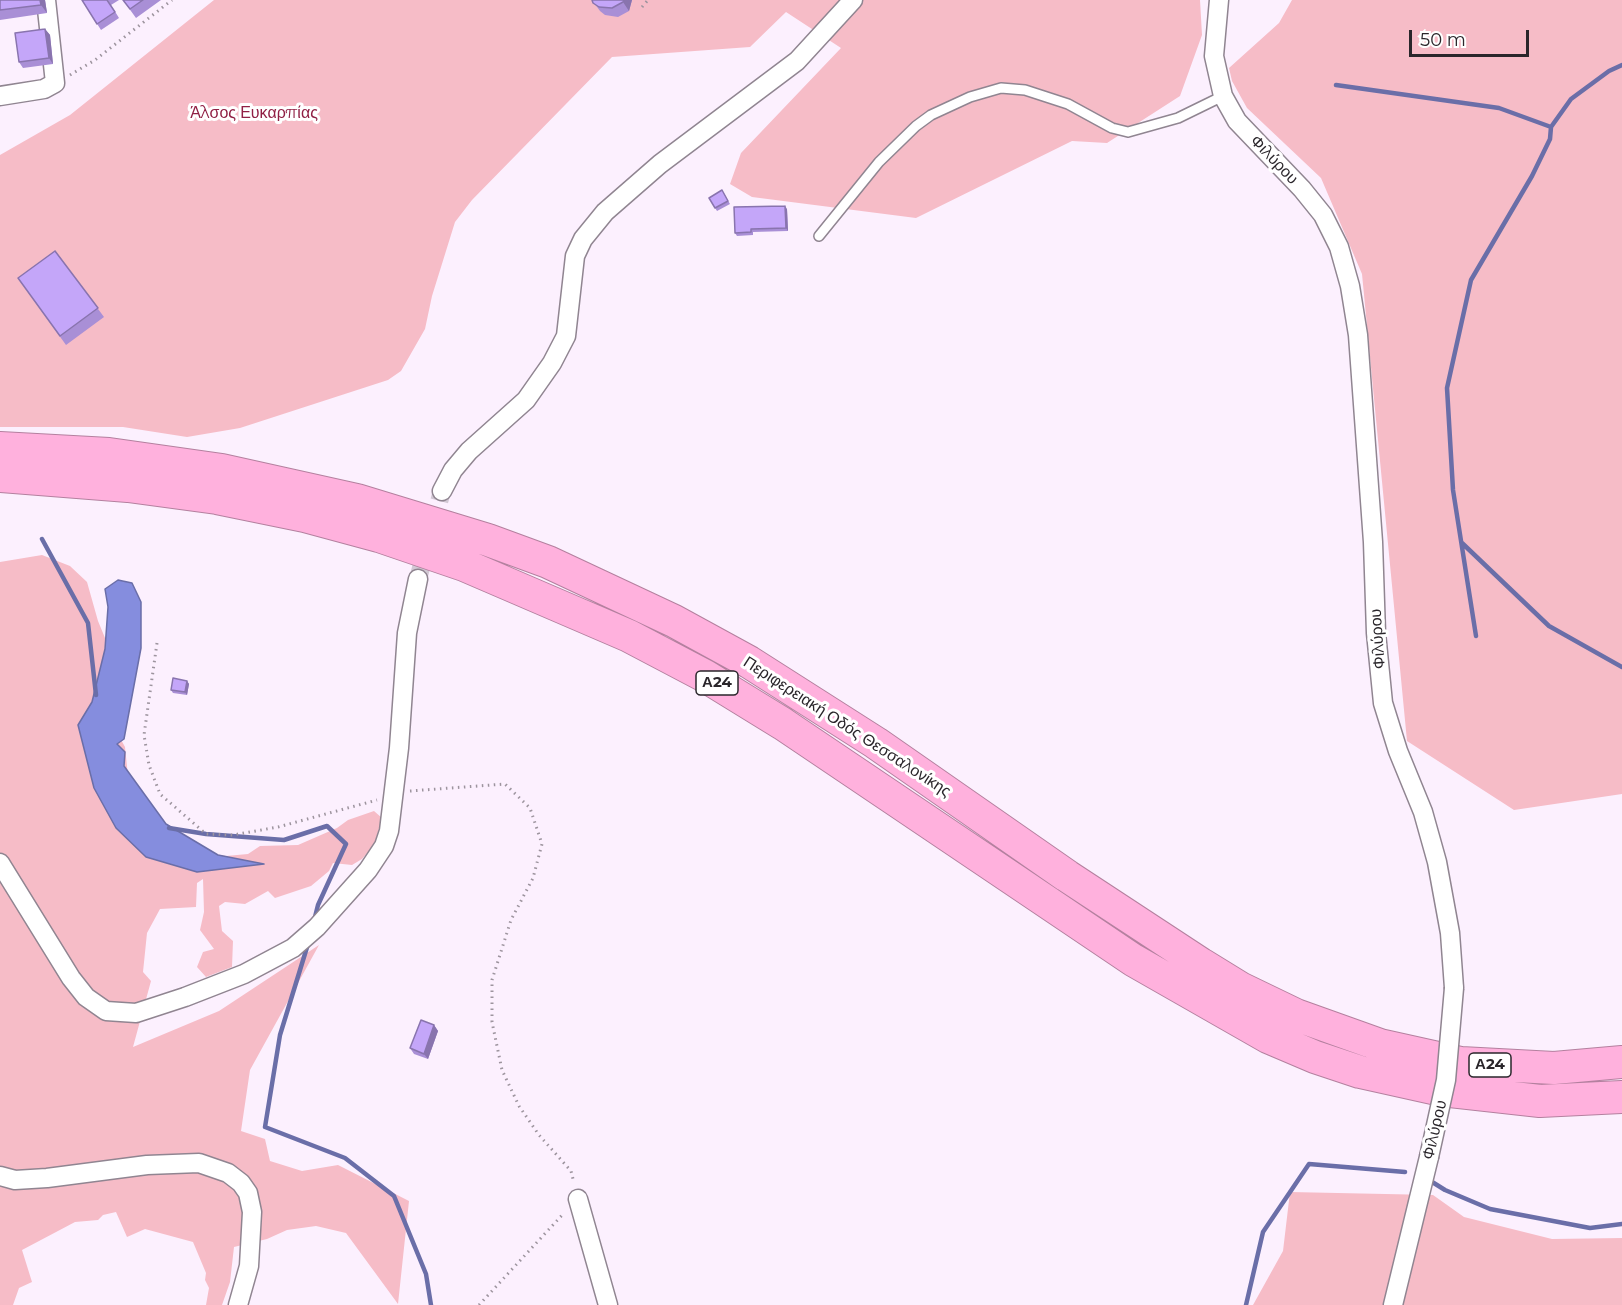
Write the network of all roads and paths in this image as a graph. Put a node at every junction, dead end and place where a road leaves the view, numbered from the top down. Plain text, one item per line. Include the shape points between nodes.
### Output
1 (46, 0) edge
2 (172, 0) edge
3 (648, 0) edge
4 (853, 0) edge
5 (1219, 0) edge
6 (642, 7) dead end
7 (55, 80) junction
8 (0, 96) edge
9 (1223, 96) junction
10 (819, 236) dead end
11 (0, 448) edge
12 (0, 476) edge
13 (442, 491) tunnel mouth
14 (418, 579) tunnel mouth
15 (157, 643) dead end
16 (394, 795) junction
17 (0, 863) edge
18 (1622, 1062) edge
19 (1622, 1097) edge
20 (0, 1176) edge
21 (578, 1199) junction
22 (238, 1305) edge
23 (479, 1305) edge
24 (608, 1305) edge
25 (1394, 1305) edge

1 - 7 street
2 - 7 path via 82,69
3 - 6 path
4 - 13 street via 797,61 660,164 604,212 575,256 566,336 552,363 526,400 469,451
5 - 9 street, Φιλύρου via 1214,56
7 - 8 street via 44,89
9 - 10 lane via 1170,120 1128,132 1112,128 1068,104 1025,90 1001,88 970,97 916,126 879,162
9 - 25 street, Φιλύρου, bridge via 1252,138 1317,206 1335,236 1347,272 1358,335 1383,703 1423,812 1447,913 1454,988 1449,1058
11 - 18 highway, Περιφερειακή Οδός Θεσσαλονίκης / Α24 via 109,454 222,470 357,500 548,562 666,616 749,662 876,743 1202,964 1296,1015 1380,1045 1461,1063 1554,1068
12 - 19 highway, Περιφερειακή Οδός Θεσσαλονίκης / Α24 via 128,486 259,506 379,536 475,569 629,636 705,676 783,724 1132,960 1268,1037 1360,1072 1441,1090 1540,1101
14 - 16 street via 407,633
15 - 16 path via 144,735 149,765 160,794 206,834 233,835 278,827
16 - 17 street via 384,846 342,899 293,948 244,974 136,1013 106,1011 86,997 52,950
16 - 21 path via 505,784 530,808 542,844 533,878 511,920 492,980 492,1022 502,1070 519,1106 571,1171
20 - 22 street via 15,1180 47,1178 147,1165 199,1163 228,1173 248,1193 252,1212 249,1266
21 - 23 path
21 - 24 street

